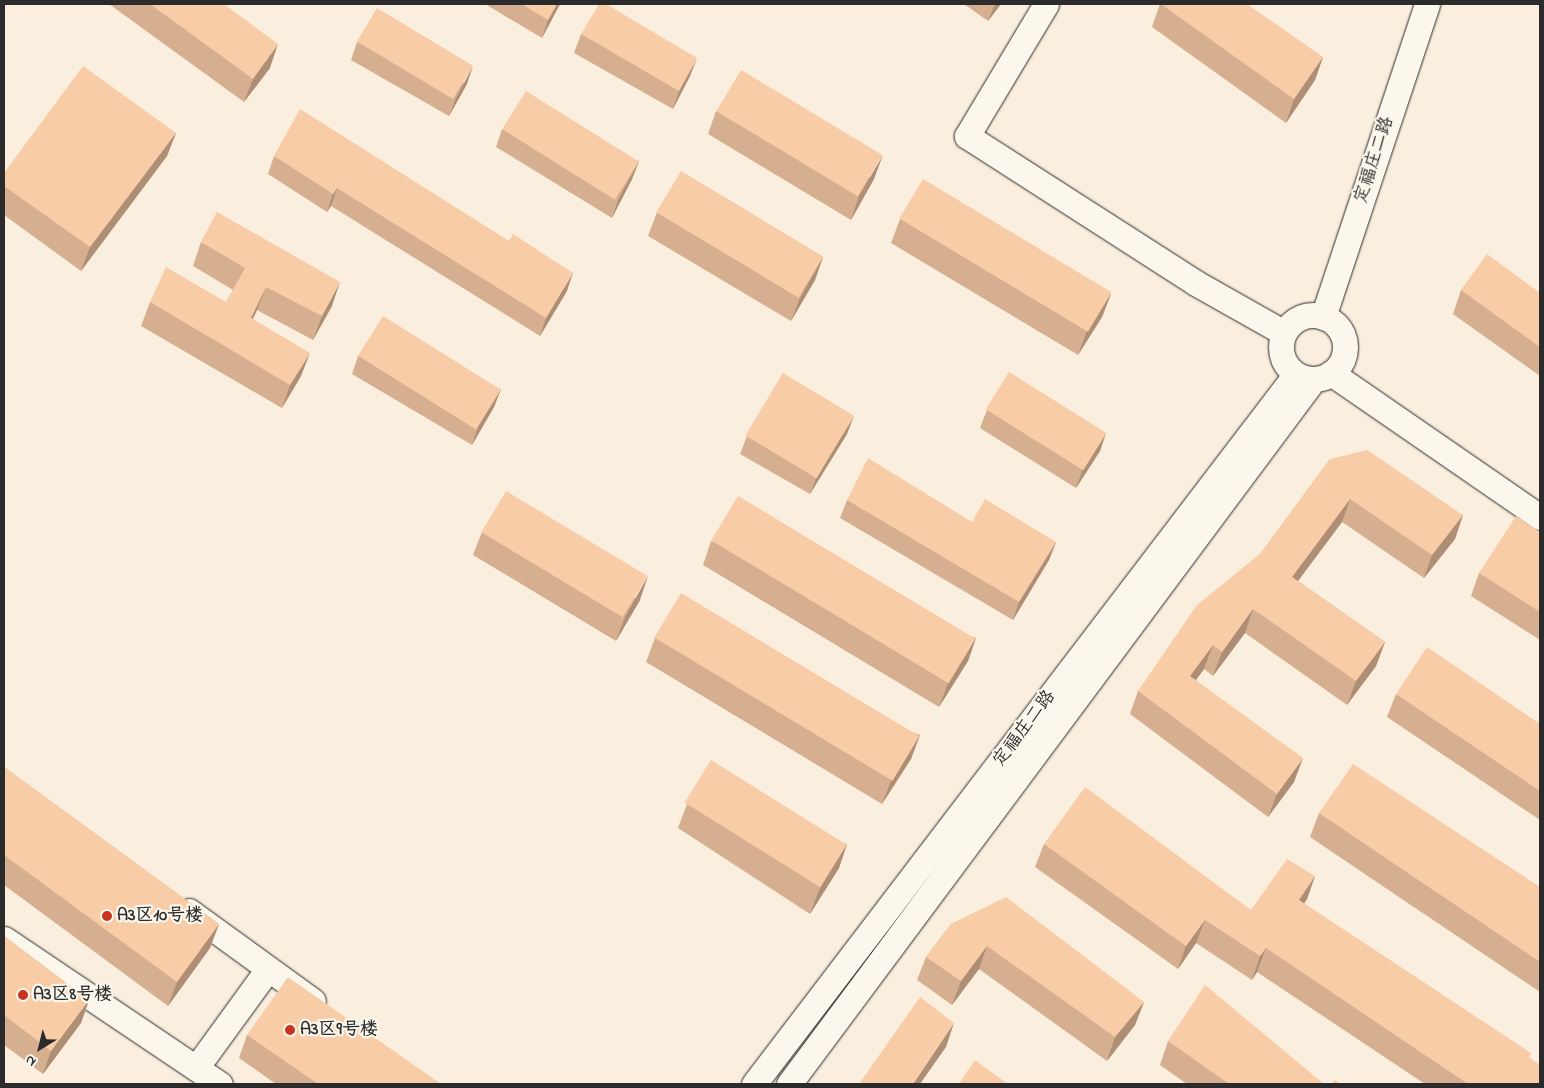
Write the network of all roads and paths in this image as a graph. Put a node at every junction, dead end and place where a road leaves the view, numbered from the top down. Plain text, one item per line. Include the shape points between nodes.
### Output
1 (1046, 4) edge
2 (1427, 4) edge
3 (1323, 317) junction
4 (1284, 333) junction
5 (1314, 375) junction
6 (1540, 518) edge
7 (172, 899) edge
8 (4, 939) edge
9 (268, 969) junction
10 (332, 1015) edge
11 (196, 1068) junction
12 (220, 1084) edge
13 (754, 1084) edge
14 (789, 1084) edge

1 - 4 street via 967,136 1194,282
2 - 3 street, 定福庄二路
3 - 4 street via 1303,316
3 - 5 street, 定福庄二路 via 1338,328 1345,343 1342,360
4 - 5 street via 1283,359
5 - 6 street
5 - 13 street, 定福庄二路
5 - 14 street, 定福庄二路
7 - 9 street
8 - 11 street
9 - 10 street
9 - 11 street
11 - 12 street

